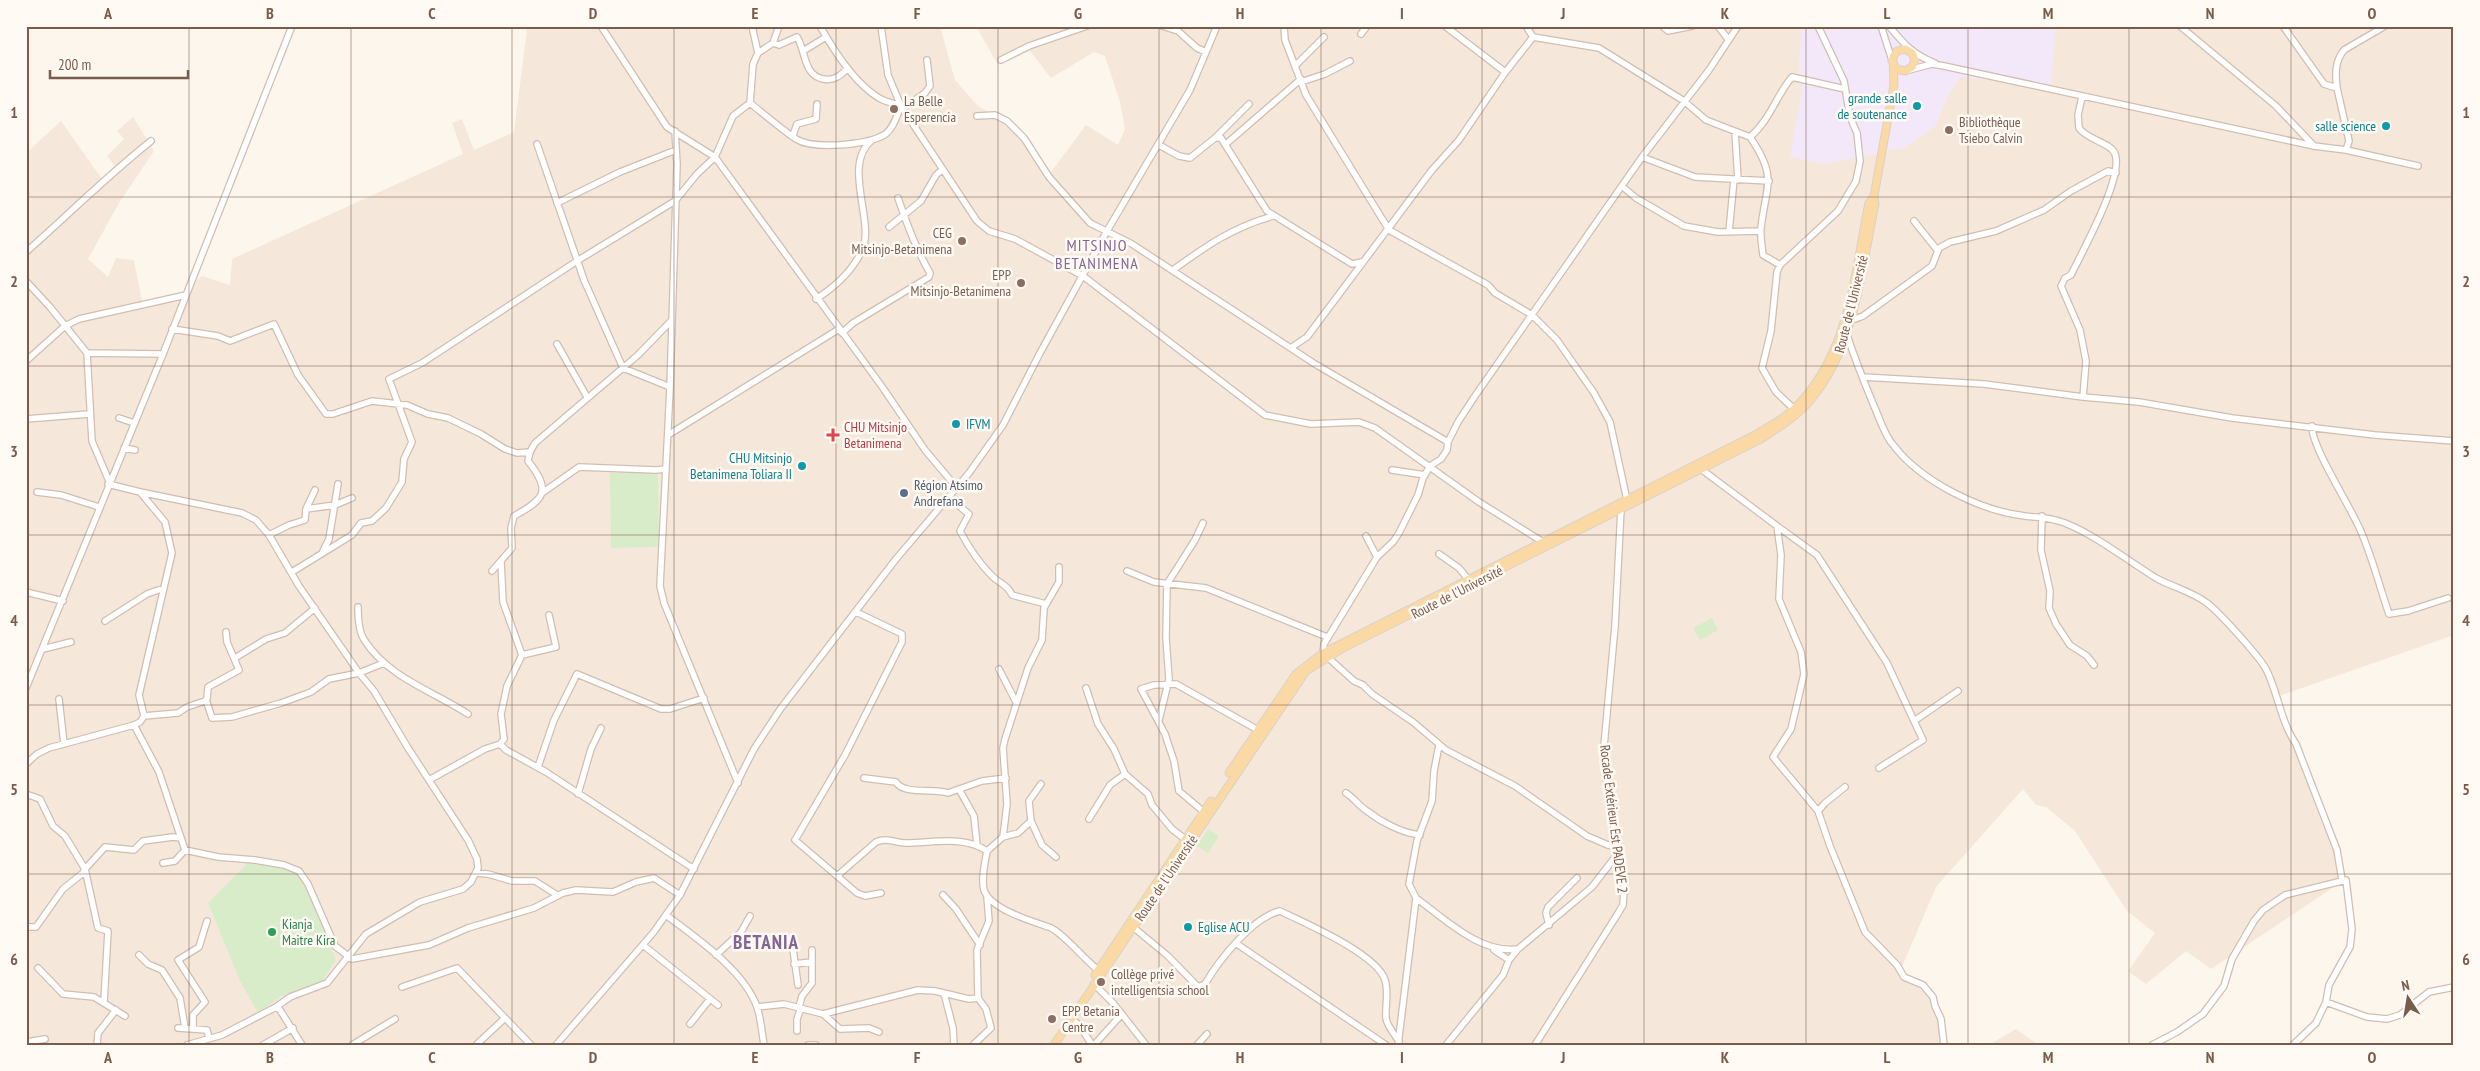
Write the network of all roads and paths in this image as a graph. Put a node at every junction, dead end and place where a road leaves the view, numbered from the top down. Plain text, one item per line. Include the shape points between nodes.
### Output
1 (292, 26) edge
2 (601, 26) edge
3 (752, 26) edge
4 (779, 26) edge
5 (820, 26) edge
6 (881, 26) edge
7 (1087, 26) edge
8 (1162, 26) edge
9 (1217, 26) edge
10 (1284, 26) edge
11 (1367, 26) edge
12 (1445, 26) edge
13 (1526, 26) edge
14 (1662, 26) edge
15 (1692, 26) edge
16 (1718, 26) edge
17 (1738, 26) edge
18 (1818, 26) edge
19 (1882, 26) edge
20 (1889, 26) edge
21 (2180, 26) edge
22 (2283, 26) edge
23 (2385, 26) edge
24 (1361, 34) dead end
25 (1324, 36) dead end
26 (826, 37) junction
27 (1533, 37) junction
28 (1728, 39) junction
29 (773, 43) junction
30 (1909, 50) junction
31 (803, 51) junction
32 (758, 52) junction
33 (1206, 52) junction
34 (927, 60) dead end
35 (1001, 60) dead end
36 (1892, 61) junction
37 (1350, 62) dead end
38 (1296, 65) junction
39 (1944, 66) junction
40 (847, 68) junction
41 (1909, 70) junction
42 (1505, 72) junction
43 (1301, 81) junction
44 (1894, 85) junction
45 (2337, 88) junction
46 (1845, 89) junction
47 (2082, 97) junction
48 (1684, 101) junction
49 (750, 103) junction
50 (817, 104) dead end
51 (1249, 104) dead end
52 (902, 107) junction
53 (977, 116) dead end
54 (675, 131) junction
55 (1735, 132) junction
56 (793, 135) junction
57 (1750, 137) junction
58 (1215, 138) junction
59 (872, 140) junction
60 (150, 141) dead end
61 (537, 144) dead end
62 (1226, 144) junction
63 (1158, 145) junction
64 (2314, 146) junction
65 (676, 150) junction
66 (2346, 150) junction
67 (715, 157) junction
68 (1642, 157) junction
69 (2418, 166) dead end
70 (942, 170) junction
71 (2116, 173) junction
72 (1736, 180) junction
73 (1769, 181) junction
74 (1623, 186) junction
75 (1874, 196) junction
76 (898, 198) dead end
77 (675, 201) junction
78 (557, 203) junction
79 (904, 216) junction
80 (1274, 216) junction
81 (1914, 222) dead end
82 (889, 227) dead end
83 (1389, 230) junction
84 (1107, 231) junction
85 (1760, 231) junction
86 (1729, 232) junction
87 (1938, 251) junction
88 (26, 252) edge
89 (576, 261) junction
90 (1362, 262) junction
91 (1780, 265) junction
92 (1173, 270) junction
93 (1083, 276) junction
94 (26, 281) edge
95 (186, 295) junction
96 (816, 299) junction
97 (1532, 315) junction
98 (672, 320) junction
99 (1850, 321) junction
100 (65, 326) junction
101 (172, 329) junction
102 (841, 331) junction
103 (1846, 336) junction
104 (557, 344) dead end
105 (1292, 348) junction
106 (87, 353) junction
107 (163, 354) junction
108 (26, 361) edge
109 (623, 368) junction
110 (1863, 377) junction
111 (670, 387) junction
112 (587, 397) junction
113 (2083, 397) junction
114 (399, 405) junction
115 (1794, 410) junction
116 (89, 414) junction
117 (119, 418) dead end
118 (26, 419) edge
119 (134, 424) junction
120 (2312, 426) junction
121 (668, 436) junction
122 (1448, 442) junction
123 (2454, 442) edge
124 (124, 448) junction
125 (135, 450) dead end
126 (530, 452) junction
127 (1430, 466) junction
128 (665, 469) junction
129 (1701, 469) junction
130 (1392, 470) dead end
131 (1425, 476) junction
132 (108, 483) junction
133 (338, 484) dead end
134 (957, 488) junction
135 (315, 490) dead end
136 (37, 492) dead end
137 (140, 492) junction
138 (542, 493) junction
139 (352, 498) dead end
140 (949, 498) junction
141 (1627, 500) junction
142 (335, 505) junction
143 (99, 508) junction
144 (306, 509) junction
145 (1621, 509) junction
146 (2042, 516) junction
147 (1203, 523) dead end
148 (1777, 526) junction
149 (269, 535) junction
150 (1366, 536) dead end
151 (1543, 542) junction
152 (323, 550) junction
153 (1439, 554) dead end
154 (1377, 557) junction
155 (501, 560) junction
156 (1059, 567) dead end
157 (492, 571) dead end
158 (1127, 571) dead end
159 (292, 572) junction
160 (1468, 579) junction
161 (1167, 584) junction
162 (164, 588) junction
163 (26, 592) edge
164 (2448, 598) dead end
165 (63, 602) junction
166 (1046, 604) junction
167 (315, 608) junction
168 (358, 608) dead end
169 (856, 612) junction
170 (549, 615) dead end
171 (105, 622) dead end
172 (226, 632) dead end
173 (1366, 634) junction
174 (1327, 637) junction
175 (71, 642) dead end
176 (43, 649) junction
177 (1325, 654) junction
178 (522, 656) junction
179 (235, 658) junction
180 (384, 664) junction
181 (2094, 665) dead end
182 (999, 669) dead end
183 (359, 674) junction
184 (1168, 684) junction
185 (26, 688) edge
186 (1086, 688) dead end
187 (1958, 691) dead end
188 (59, 698) dead end
189 (704, 698) junction
190 (206, 700) junction
191 (1016, 702) junction
192 (468, 714) dead end
193 (144, 716) junction
194 (1159, 720) junction
195 (1914, 721) junction
196 (134, 725) junction
197 (600, 728) dead end
198 (1258, 730) junction
199 (64, 744) junction
200 (500, 744) junction
201 (1440, 745) junction
202 (26, 764) edge
203 (538, 767) junction
204 (1879, 768) dead end
205 (1125, 774) junction
206 (864, 778) dead end
207 (1006, 778) junction
208 (429, 780) junction
209 (738, 783) junction
210 (1041, 784) dead end
211 (1845, 787) dead end
212 (960, 791) junction
213 (1346, 793) dead end
214 (26, 794) edge
215 (578, 794) junction
216 (1818, 811) junction
217 (1204, 812) junction
218 (1089, 820) dead end
219 (1031, 821) junction
220 (1420, 835) junction
221 (1003, 837) junction
222 (182, 838) junction
223 (1185, 839) junction
224 (977, 845) junction
225 (185, 850) junction
226 (1619, 850) junction
227 (987, 852) junction
228 (1056, 857) dead end
229 (163, 863) dead end
230 (694, 869) junction
231 (85, 870) junction
232 (476, 873) junction
233 (837, 876) junction
234 (1576, 878) dead end
235 (2342, 880) junction
236 (881, 893) dead end
237 (557, 895) junction
238 (680, 895) junction
239 (943, 895) dead end
240 (987, 897) junction
241 (1416, 898) junction
242 (666, 915) junction
243 (750, 916) dead end
244 (207, 921) dead end
245 (1549, 925) junction
246 (26, 927) edge
247 (1133, 927) junction
248 (792, 942) dead end
249 (1237, 944) junction
250 (643, 945) junction
251 (980, 945) junction
252 (1490, 947) junction
253 (1518, 949) junction
254 (812, 950) dead end
255 (139, 955) dead end
256 (716, 955) junction
257 (348, 956) junction
258 (1509, 960) junction
259 (812, 962) junction
260 (794, 964) junction
261 (38, 968) dead end
262 (1098, 970) junction
263 (1094, 984) junction
264 (798, 986) dead end
265 (402, 987) dead end
266 (2454, 987) edge
267 (944, 993) junction
268 (978, 998) junction
269 (710, 999) junction
270 (104, 1002) junction
271 (2326, 1002) junction
272 (718, 1005) dead end
273 (276, 1007) junction
274 (757, 1007) junction
275 (800, 1007) junction
276 (116, 1010) junction
277 (823, 1014) junction
278 (1122, 1014) junction
279 (125, 1016) dead end
280 (505, 1018) junction
281 (1071, 1018) junction
282 (395, 1019) dead end
283 (690, 1024) dead end
284 (293, 1028) junction
285 (193, 1029) junction
286 (797, 1031) dead end
287 (879, 1032) dead end
288 (1207, 1034) dead end
289 (209, 1038) junction
290 (45, 1039) dead end
291 (26, 1042) edge
292 (1398, 1043) edge
293 (97, 1045) edge
294 (187, 1045) edge
295 (263, 1045) edge
296 (302, 1045) edge
297 (352, 1045) edge
298 (476, 1045) edge
299 (531, 1045) edge
300 (556, 1045) edge
301 (764, 1045) edge
302 (808, 1045) edge
303 (816, 1045) edge
304 (954, 1045) edge
305 (973, 1045) edge
306 (1050, 1045) edge
307 (1054, 1045) edge
308 (1093, 1045) edge
309 (1146, 1045) edge
310 (1197, 1045) edge
311 (1386, 1045) edge
312 (1446, 1045) edge
313 (1535, 1045) edge
314 (1944, 1045) edge
315 (2152, 1045) edge
316 (2294, 1045) edge

1 - 95 street
2 - 54 street via 657,114 667,127
3 - 32 street
4 - 29 street
5 - 26 street
6 - 52 street via 888,75
7 - 35 street via 1029,46
8 - 33 street via 1178,31
9 - 33 street
10 - 38 street via 1285,40
11 - 24 street
12 - 42 street
13 - 27 street
14 - 15 street via 1668,31
16 - 28 street
17 - 28 street
18 - 46 street
19 - 36 street
20 - 30 street
21 - 64 street via 2276,106
22 - 45 street via 2324,84
23 - 45 street via 2340,55 2336,67
25 - 38 street
26 - 31 street
26 - 40 street
27 - 42 street
27 - 48 street via 1599,48
28 - 48 street
29 - 31 street via 779,45 797,37
29 - 32 street
30 - 36 main road via 1897,51
30 - 39 street
30 - 41 main road via 1914,60
31 - 40 street via 813,76 830,80
32 - 49 street via 752,64
33 - 63 street via 1190,90
34 - 52 street via 930,86 925,93
36 - 41 main road via 1900,71
36 - 44 main road, Route de l'Université
37 - 43 street
38 - 43 street
39 - 41 street via 1926,65
39 - 47 street
40 - 52 street via 879,99
41 - 44 main road
42 - 83 street via 1459,140 1432,170
43 - 62 street
43 - 83 street via 1315,110
44 - 75 main road, Route de l'Université
45 - 66 street via 2349,141
46 - 57 street via 1792,77 1764,124
46 - 91 street via 1850,117 1857,133 1860,161 1856,181 1838,211
47 - 64 street
47 - 71 street via 2079,128 2115,154
48 - 55 street via 1706,120
48 - 68 street
49 - 56 street
49 - 67 street via 733,116
50 - 56 street via 816,119 796,124
51 - 58 street
52 - 59 street via 885,135
52 - 70 street
53 - 84 street via 995,116 1007,121 1090,223
54 - 65 street
54 - 67 street
55 - 57 street
55 - 72 street
56 - 59 street via 806,142 822,144
57 - 73 street via 1767,166
58 - 62 street via 1221,138
58 - 63 street via 1190,158 1178,156
59 - 96 street via 862,151 858,183 864,247 841,279
60 - 88 street
61 - 78 street
62 - 80 street via 1266,212
63 - 84 street
64 - 66 street
65 - 77 street
65 - 78 street via 620,172
66 - 69 street
67 - 77 street
67 - 96 street
68 - 72 street via 1694,177
68 - 74 street
70 - 79 street via 921,201
70 - 93 street via 977,221 989,231 1015,239
71 - 87 street via 2108,171 2044,210 1996,231 1950,242
71 - 113 street via 2095,226 2061,286 2080,330 2086,361
72 - 73 street
72 - 86 street
73 - 85 street
74 - 86 street via 1636,198 1684,226
74 - 97 street
75 - 99 main road, Route de l'Université
75 - 115 main road, Route de l'Université via 1869,203 1842,332 1824,372
76 - 79 street
77 - 89 street
77 - 98 street
78 - 89 street
79 - 82 street
79 - 102 street via 929,277
80 - 90 street via 1352,264
80 - 92 street via 1247,223 1208,244
81 - 87 street
83 - 90 street
83 - 97 street via 1488,285 1495,293
84 - 92 street
84 - 93 street
85 - 86 street
85 - 91 street via 1762,255
87 - 99 street via 1932,266 1863,316
89 - 109 street
89 - 114 street via 422,363 389,380
90 - 105 street via 1307,337
91 - 115 street via 1762,368 1776,392
92 - 105 street
93 - 127 street via 1265,415 1311,424 1359,422 1390,437
93 - 134 street via 1003,425
94 - 100 street
95 - 100 street via 95,314
95 - 101 street
96 - 102 street
97 - 122 street via 1458,422
97 - 141 street via 1557,340 1604,409 1610,422
98 - 109 street
98 - 111 street
99 - 103 main road, Route de l'Université
100 - 106 street
100 - 108 street
101 - 107 street
101 - 114 street via 230,341 274,324 298,375 326,414 372,401
102 - 121 street
102 - 134 street via 925,450
103 - 110 street
103 - 129 main road, Route de l'Université via 1828,375 1797,414 1759,440
104 - 112 street
105 - 122 street
106 - 107 street
106 - 116 street
107 - 119 street
109 - 111 street
109 - 112 street
110 - 113 street via 1984,384
110 - 146 street via 1886,434 1894,447 1920,471 1965,498 2025,516
111 - 121 street
112 - 126 street via 547,430
113 - 120 street
114 - 126 street via 448,418 506,450
114 - 152 street via 412,442 404,459 402,482 394,498 372,521 361,523 352,535
115 - 141 main road, Route de l'Université via 1755,434
116 - 118 street
116 - 132 street via 92,441
117 - 119 street
119 - 124 street
120 - 123 street
120 - 164 street via 2319,449 2363,535 2389,614
121 - 128 street
122 - 127 street via 1448,450
124 - 125 street
124 - 132 street
126 - 138 street via 528,461 542,479
127 - 131 street
127 - 151 street via 1479,502
128 - 138 street via 579,467
128 - 189 street via 660,586
129 - 145 main road, Route de l'Université
129 - 148 street
130 - 131 street
131 - 154 street via 1399,533
132 - 137 street
132 - 143 street
133 - 142 street
134 - 140 street
135 - 144 street
136 - 143 street
137 - 149 street via 242,513 256,520
137 - 162 street via 165,522 172,553
138 - 155 street via 530,508 514,516 512,548
139 - 142 street
140 - 166 street via 969,514 960,531 969,548 994,578 1010,589 1012,595
140 - 169 street via 896,559
141 - 151 main road, Route de l'Université
142 - 144 street
142 - 152 street via 329,539
143 - 165 street
144 - 149 street via 306,520
145 - 173 main road, Route de l'Université
145 - 226 street, Rocade Extérieur Est PADEVE 2 via 1604,746 1606,779
146 - 181 street via 2041,550 2050,591 2049,608 2070,645
146 - 235 street via 2100,540 2156,577 2208,603 2256,655 2266,669 2286,728 2296,744 2337,850
147 - 161 street
148 - 195 street via 1817,555 1886,663
148 - 216 street via 1781,555 1779,599 1801,652 1804,674 1791,729 1773,758
149 - 159 street
150 - 154 street
151 - 160 main road, Route de l'Université
152 - 159 street
153 - 160 street
154 - 174 street
155 - 157 street
155 - 178 street via 504,602
156 - 166 street via 1059,582
158 - 161 street
159 - 167 street
160 - 173 main road, Route de l'Université
161 - 174 street via 1212,590
161 - 184 street
162 - 171 street via 148,594
162 - 193 street via 139,695
163 - 165 street
165 - 176 street
166 - 191 street via 1042,640
167 - 179 street via 285,633 266,638
167 - 183 street
168 - 180 street via 363,639
169 - 209 street via 767,728
169 - 233 street via 902,634 902,642 845,755 795,840
170 - 178 street via 556,647
172 - 179 street
173 - 177 main road, Route de l'Université
174 - 177 street
175 - 176 street
176 - 185 street
177 - 198 main road, Route de l'Université via 1296,674
177 - 201 street via 1354,681 1364,685
177 - 247 main road, Route de l'Université via 1300,677
178 - 200 street via 507,686 501,714 505,734
179 - 190 street via 240,670 208,687
180 - 183 street
180 - 192 street
182 - 191 street
183 - 190 street via 329,679 310,692 232,717 212,718
183 - 208 street via 384,707
184 - 194 street
184 - 194 street via 1141,690
184 - 198 street via 1176,684
186 - 205 street via 1098,724
187 - 195 street
188 - 199 street
189 - 203 street via 661,709 577,674 558,712
189 - 209 street
190 - 193 street via 178,713
191 - 207 street via 1004,748
193 - 196 street
194 - 217 street via 1172,755 1179,791
195 - 204 street via 1924,740
196 - 199 street
196 - 222 street via 159,772
197 - 215 street via 590,749
198 - 217 main road, Route de l'Université
199 - 202 street via 37,754
200 - 203 street
200 - 208 street
201 - 220 street via 1432,802
201 - 226 street via 1515,786 1587,836
203 - 215 street
205 - 218 street via 1110,785
205 - 223 street via 1148,794 1152,805
206 - 212 street via 896,782 904,789
207 - 212 street via 977,782 960,788
207 - 221 street via 1008,804
208 - 232 street via 474,853
209 - 230 street
210 - 219 street via 1029,801
211 - 216 street
212 - 224 street via 974,816
213 - 220 street via 1381,820
214 - 231 street via 40,799 53,826 65,836
215 - 230 street
216 - 314 street via 1864,932 1904,977 1923,985 1933,997 1941,1019
217 - 223 main road, Route de l'Université
219 - 221 street via 1018,833
219 - 228 street via 1042,844
220 - 241 street via 1409,884
221 - 227 street
222 - 225 street
222 - 231 street via 143,841 134,850 106,847
223 - 262 main road, Route de l'Université
224 - 227 street
224 - 233 street via 948,840 907,843 882,839
225 - 229 street via 175,861
225 - 257 street via 284,865 299,871 308,884 334,946
226 - 245 street via 1592,887
226 - 313 street, Rocade Extérieur Est PADEVE 2 via 1623,904
227 - 240 street via 983,878
230 - 238 street
231 - 246 street via 62,889 36,928
231 - 270 street via 98,928 108,931
232 - 237 street via 512,881 535,881
232 - 257 street via 464,889 420,902 366,934
233 - 236 street via 857,893 865,896
234 - 245 street via 1548,906
235 - 271 street via 2346,880 2352,929 2350,947 2329,985
235 - 315 street via 2285,895 2263,910 2232,959 2224,986 2203,1014
237 - 238 street via 576,890 613,892 654,878
237 - 257 street via 534,908 468,928 429,945 352,959
238 - 242 street
239 - 251 street
240 - 251 street via 989,918
240 - 262 street via 1029,921 1057,932
241 - 252 street via 1464,933
241 - 292 street
242 - 250 street
242 - 256 street
243 - 256 street via 741,932
244 - 285 street via 199,947 178,960 205,1002 193,1015
245 - 253 street
247 - 249 street via 1198,987 1205,984
247 - 263 main road, Route de l'Université
248 - 260 street
249 - 292 street via 1265,916 1280,911 1344,943 1382,972 1387,990 1386,1017
249 - 311 street
250 - 269 street
250 - 300 street
251 - 268 street
252 - 253 street
252 - 258 street
253 - 258 street
254 - 259 street
255 - 285 street via 148,964 162,970 180,998 182,1028
256 - 274 street via 746,986
257 - 273 street via 327,983 290,997
258 - 312 street via 1503,975
259 - 260 street
259 - 275 street via 812,983 802,996
260 - 264 street
261 - 270 street via 63,994 87,995
262 - 306 main road, Route de l'Université
263 - 278 street
263 - 281 main road, Route de l'Université
265 - 280 street via 457,968
266 - 271 street via 2429,992 2400,1015 2387,1019 2367,1017
267 - 268 street
267 - 277 street via 910,992
267 - 304 street
268 - 305 street via 986,1009 991,1028
269 - 272 street
269 - 283 street
270 - 276 street
271 - 316 street via 2316,1023
273 - 284 street
273 - 289 street
274 - 275 street via 784,1004
274 - 301 street
275 - 277 street
275 - 286 street
276 - 279 street
276 - 293 street via 98,1033
277 - 287 street via 840,1028 869,1028
278 - 308 street
278 - 309 street
280 - 298 street
280 - 299 street
281 - 307 main road, Route de l'Université
281 - 308 street
282 - 297 street
284 - 295 street
284 - 296 street
285 - 289 street via 207,1030
288 - 310 street
289 - 294 street
290 - 291 street
302 - 303 street

